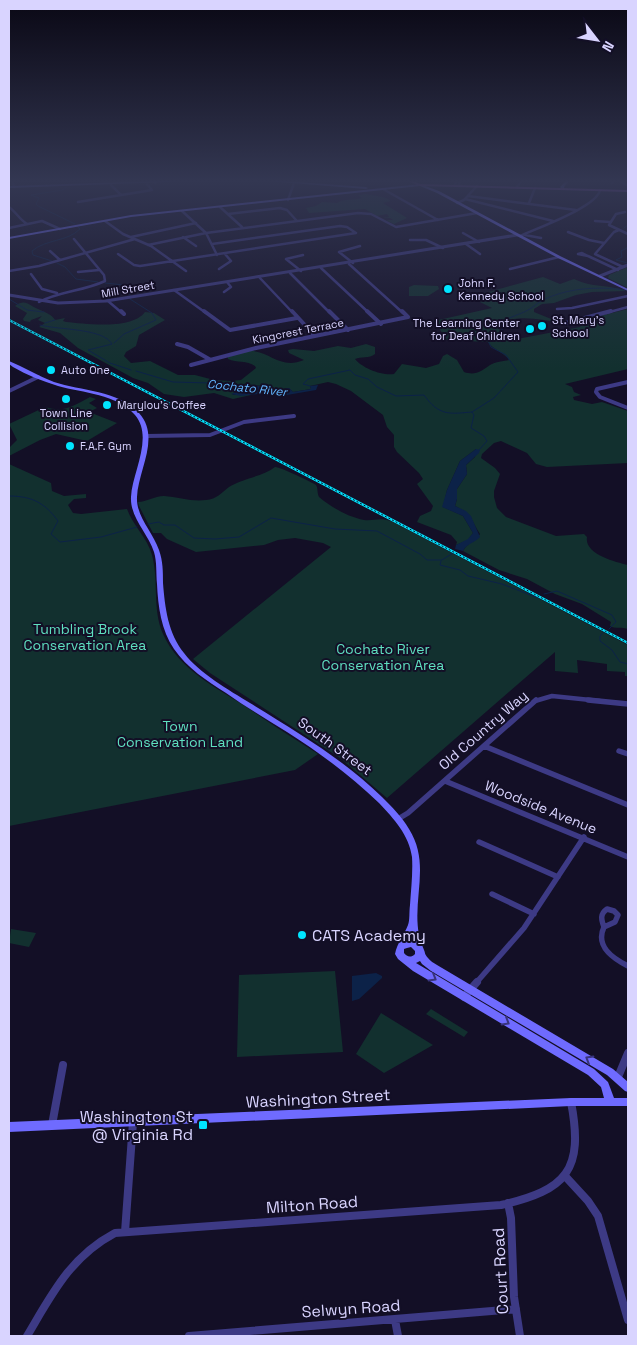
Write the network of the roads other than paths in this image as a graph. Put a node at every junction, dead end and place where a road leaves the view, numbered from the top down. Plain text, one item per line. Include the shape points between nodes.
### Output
1 (77, 243) edge
2 (122, 243) edge
3 (143, 243) edge
4 (157, 243) edge
5 (191, 243) edge
6 (221, 243) edge
7 (295, 243) edge
8 (431, 243) edge
9 (473, 243) edge
10 (534, 243) edge
11 (604, 243) edge
12 (212, 244) joint
13 (466, 244) junction
14 (148, 245) junction
15 (196, 246) dead end
16 (360, 246) dead end
17 (443, 248) junction
18 (50, 251) dead end
19 (86, 253) junction
20 (582, 253) dead end
21 (118, 254) dead end
22 (225, 254) junction
23 (480, 254) dead end
24 (217, 255) junction
25 (302, 256) dead end
26 (560, 257) junction
27 (60, 260) junction
28 (171, 260) junction
29 (351, 263) junction
30 (628, 265) edge
31 (321, 268) junction
32 (623, 268) junction
33 (219, 269) dead end
34 (510, 269) dead end
35 (99, 270) junction
36 (618, 270) junction
37 (9, 271) edge
38 (186, 271) dead end
39 (301, 271) junction
40 (78, 272) dead end
41 (290, 273) junction
42 (32, 274) dead end
43 (600, 276) junction
44 (34, 278) junction
45 (40, 278) dead end
46 (259, 278) junction
47 (227, 282) junction
48 (174, 290) junction
49 (628, 290) edge
50 (224, 292) dead end
51 (57, 293) junction
52 (9, 295) edge
53 (628, 296) edge
54 (108, 301) junction
55 (39, 302) junction
56 (628, 307) edge
57 (557, 309) dead end
58 (124, 314) dead end
59 (298, 318) junction
60 (380, 324) junction
61 (562, 324) dead end
62 (348, 330) junction
63 (315, 336) junction
64 (177, 344) dead end
65 (209, 359) junction
66 (9, 362) edge
67 (191, 365) dead end
68 (38, 377) junction
69 (628, 382) edge
70 (9, 391) edge
71 (628, 408) edge
72 (294, 416) dead end
73 (146, 436) junction
74 (628, 704) edge
75 (484, 746) junction
76 (619, 751) dead end
77 (628, 754) edge
78 (445, 780) junction
79 (628, 805) edge
80 (398, 819) junction
81 (584, 837) junction
82 (479, 842) dead end
83 (628, 857) edge
84 (558, 877) junction
85 (492, 894) dead end
86 (534, 914) junction
87 (412, 924) junction
88 (604, 927) dead end
89 (401, 947) junction
90 (419, 950) junction
91 (404, 959) junction
92 (628, 966) edge
93 (467, 993) junction
94 (628, 1053) edge
95 (63, 1066) dead end
96 (618, 1077) junction
97 (628, 1088) edge
98 (610, 1101) junction
99 (571, 1102) junction
100 (628, 1102) edge
101 (133, 1122) junction
102 (52, 1125) junction
103 (9, 1127) edge
104 (565, 1176) junction
105 (508, 1203) junction
106 (125, 1232) junction
107 (516, 1309) junction
108 (396, 1320) junction
109 (628, 1320) edge
110 (27, 1336) edge
111 (188, 1336) edge
112 (398, 1336) edge
113 (520, 1336) edge

1 - 19 street
2 - 19 street
3 - 14 street
4 - 14 street
5 - 15 street
6 - 12 street
7 - 22 street
8 - 17 street
9 - 13 street, Mill Street
10 - 26 main road
11 - 32 street via 595,254
12 - 24 street
13 - 17 street, Mill Street
13 - 23 street
14 - 28 street
16 - 29 street via 339,252
17 - 29 street, Mill Street
18 - 27 street
19 - 27 street
19 - 35 street
20 - 36 street
21 - 28 street via 138,266
22 - 24 street
22 - 33 street via 232,261
24 - 28 street
25 - 39 street via 286,259
26 - 34 street
26 - 43 main road
27 - 37 street
28 - 38 street
29 - 31 street, Mill Street
29 - 60 street, Kingcrest Terrace via 408,317
30 - 32 street
31 - 39 street, Mill Street
31 - 60 street
32 - 36 street
35 - 40 street
35 - 51 street via 106,278 103,283
36 - 43 street
39 - 41 street, Mill Street
41 - 46 street, Mill Street
41 - 62 street
42 - 44 street
43 - 49 main road
44 - 45 street
44 - 51 street via 42,289
46 - 47 street, Mill Street
46 - 59 street
47 - 48 street, Mill Street
47 - 50 street via 231,287
48 - 54 street, Mill Street
48 - 59 street via 230,330
51 - 55 street
52 - 55 street, Mill Street
53 - 57 street
54 - 55 street, Mill Street via 87,304
54 - 58 street
56 - 61 street
59 - 63 street
60 - 62 street, Kingcrest Terrace
62 - 63 street, Kingcrest Terrace
63 - 65 street, Kingcrest Terrace
64 - 65 street
65 - 67 street, Kingcrest Terrace
66 - 68 main road
68 - 70 street
68 - 73 main road via 122,403 141,418
69 - 71 street via 599,388 596,393
72 - 73 street via 252,421 206,435
73 - 80 main road, South Street via 135,506 158,554 162,608 171,640 202,673 339,763
74 - 75 street, Old Country Way via 543,697 532,702
75 - 78 street, Old Country Way
75 - 79 street
76 - 77 street
78 - 80 street, Old Country Way
78 - 81 street, Woodside Avenue
80 - 87 main road, South Street via 411,840 415,856
81 - 83 street, Woodside Avenue
81 - 84 street
82 - 84 street
84 - 86 street
85 - 86 street
86 - 93 street
87 - 89 main road, South Street
87 - 90 main road, South Street
88 - 92 street via 600,937 603,946 612,957
89 - 90 main road via 410,944
89 - 91 main road via 400,954
90 - 91 main road via 414,960
90 - 93 main road via 428,964
91 -> 93 main road
96 -> 93 main road
93 -> 98 main road via 595,1075 605,1085
94 - 96 street
95 - 102 street
96 - 97 main road
98 - 99 main road, Washington Street
98 - 100 main road, Washington Street
99 - 101 main road, Washington Street
99 - 104 street via 576,1123 576,1152 572,1167
101 - 102 main road, Washington Street
101 - 106 street
102 - 103 main road, Washington Street
104 - 105 street, Milton Road via 537,1194
104 - 109 street via 593,1206 598,1216
105 - 106 street, Milton Road
105 - 107 street, Court Road via 512,1218
106 - 110 street, Milton Road via 115,1233 98,1242 75,1260
107 - 108 street, Selwyn Road
107 - 113 street, Court Road
108 - 111 street, Selwyn Road
108 - 112 street

